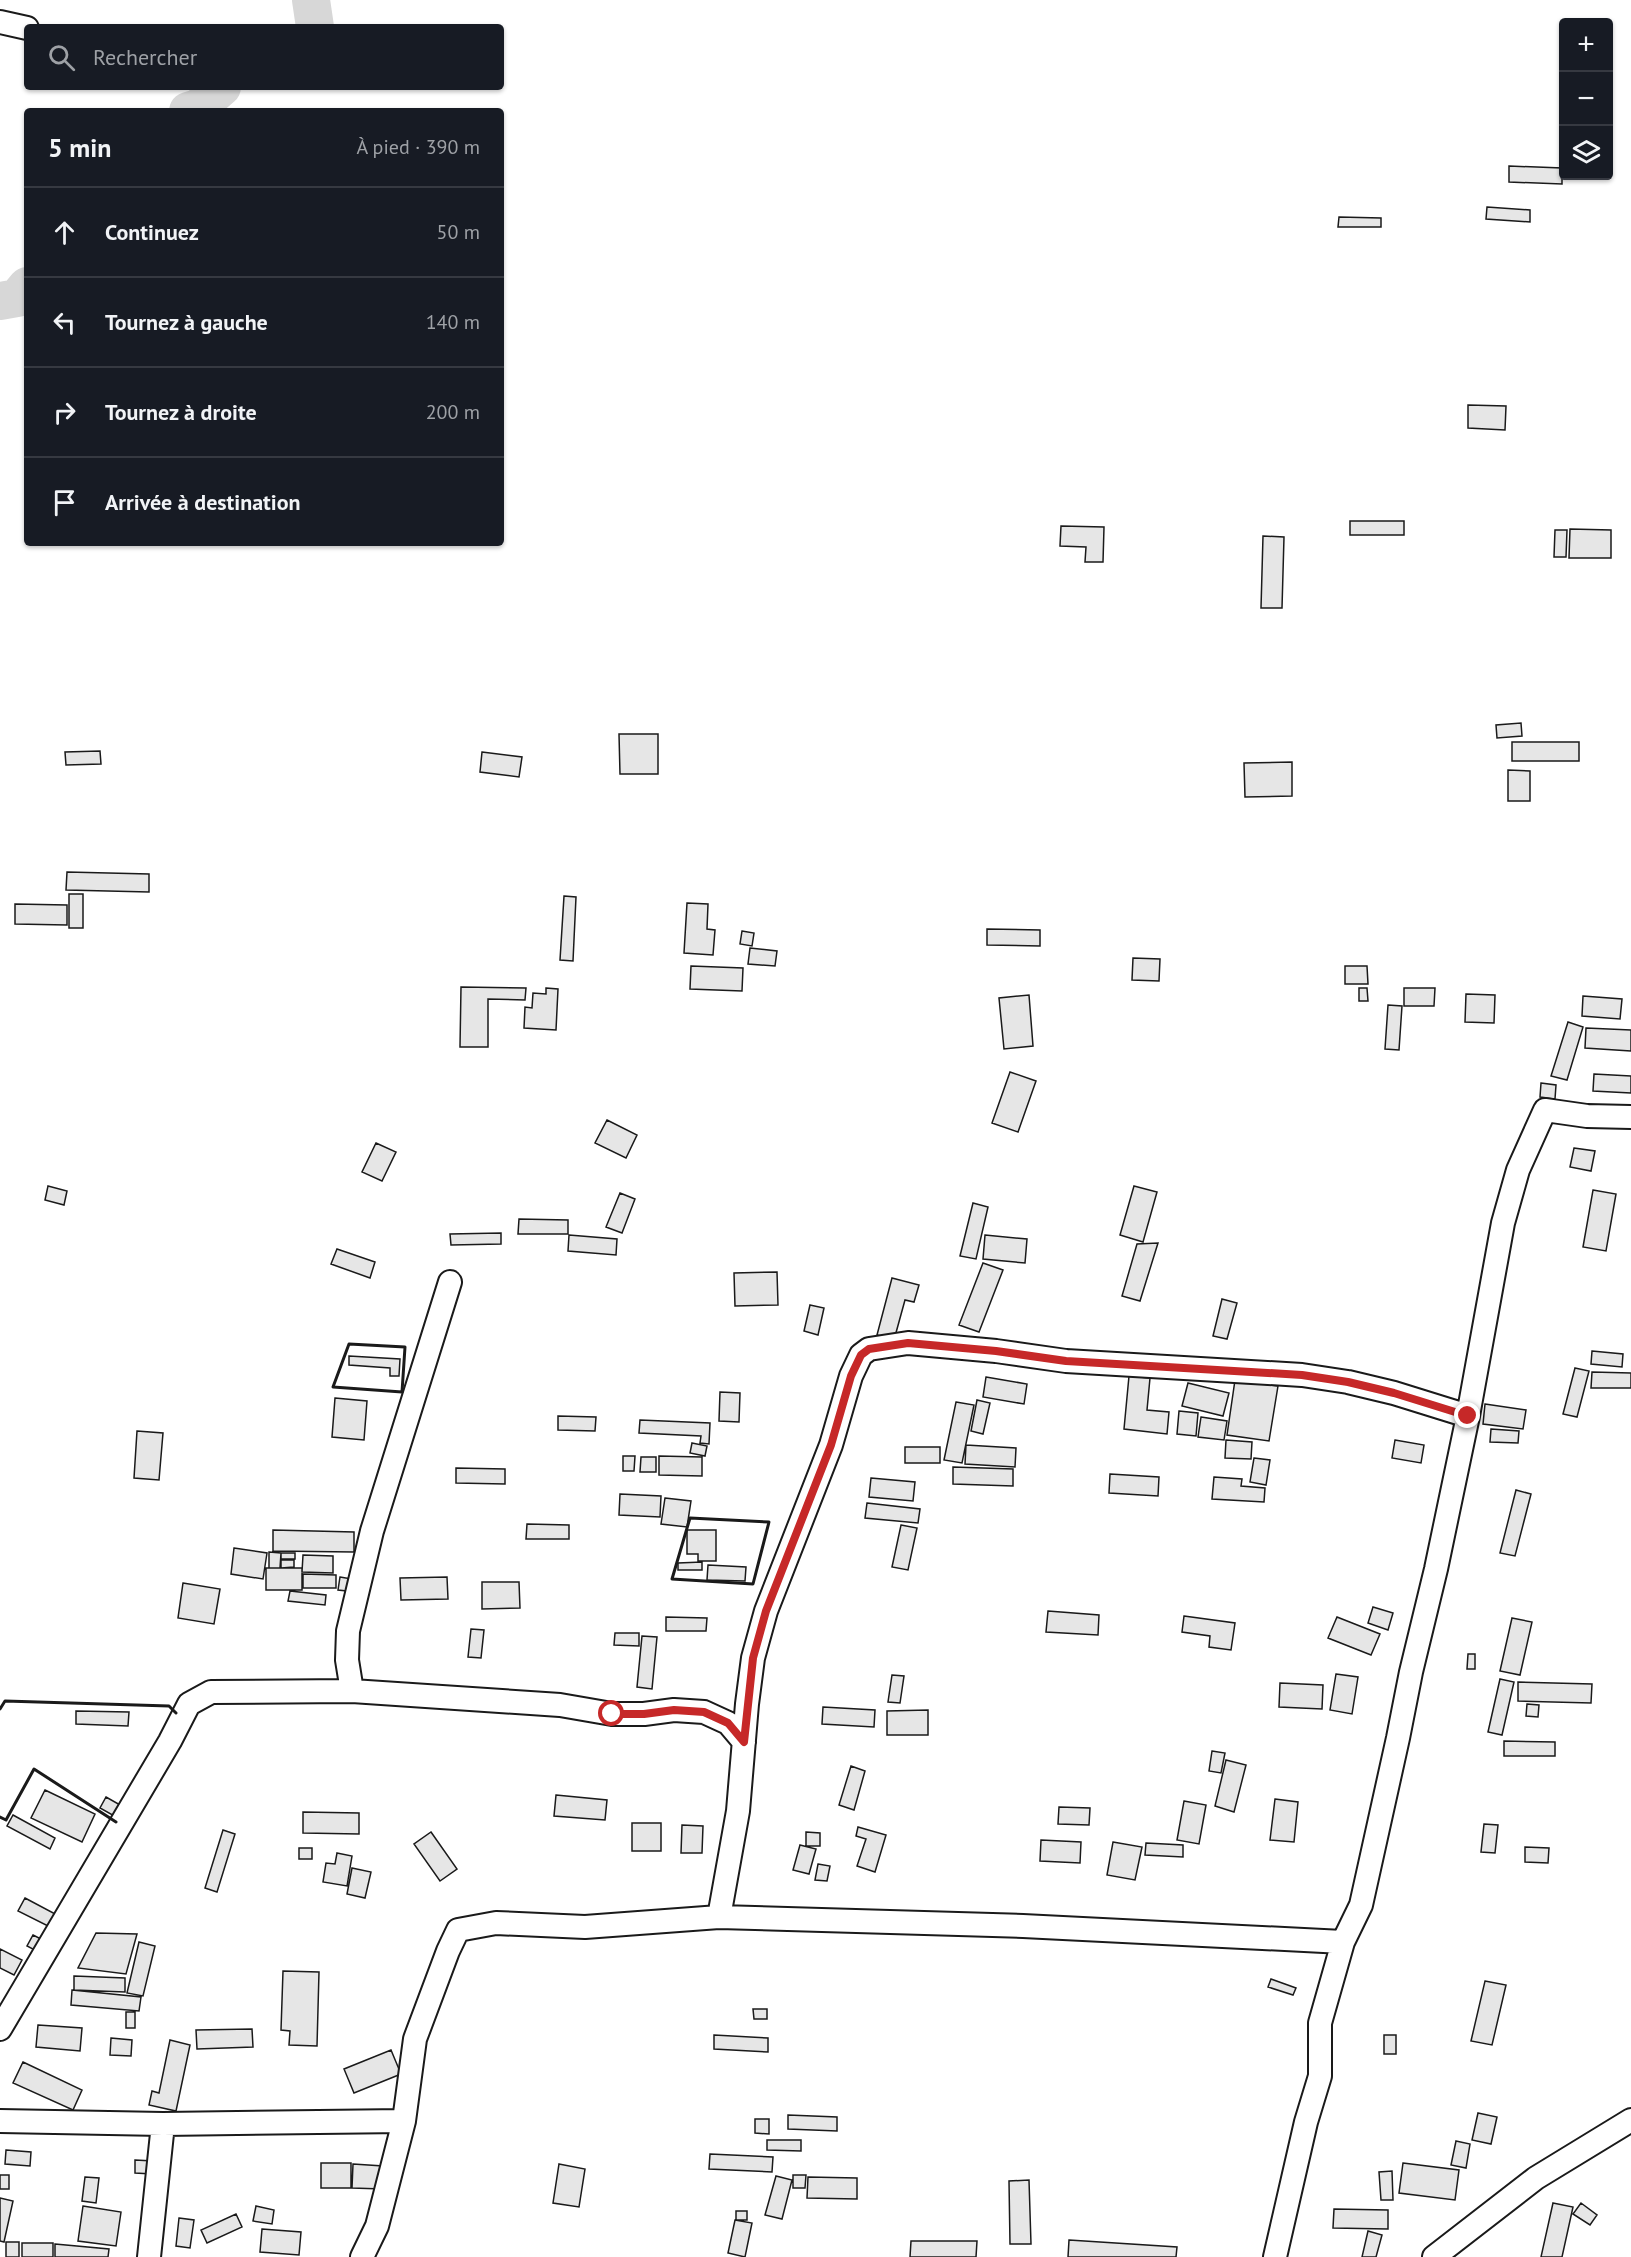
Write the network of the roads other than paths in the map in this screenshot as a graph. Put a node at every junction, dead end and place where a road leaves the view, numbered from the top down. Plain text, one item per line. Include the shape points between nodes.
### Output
1 (0, 22) edge
2 (24, 27) edge
3 (1631, 1117) edge
4 (450, 1282) dead end
5 (1468, 1416) junction
6 (352, 1691) junction
7 (744, 1742) junction
8 (718, 1917) junction
9 (1343, 1942) junction
10 (0, 2029) edge
11 (1631, 2120) edge
12 (0, 2121) edge
13 (404, 2121) junction
14 (163, 2124) junction
15 (149, 2257) edge
16 (362, 2257) edge
17 (1275, 2257) edge
18 (1434, 2257) edge

1 - 2 street
3 - 5 street via 1545,1110 1518,1170 1503,1223
4 - 6 street via 372,1530 348,1630
5 - 7 street via 1382,1390 1302,1375 1066,1361 908,1343 869,1349 861,1355 851,1376 831,1445 766,1611 753,1658
5 - 9 street via 1360,1905
6 - 7 street via 560,1705 612,1714 704,1712 728,1723
6 - 10 street via 211,1692 189,1704
7 - 8 street via 738,1811
8 - 9 street via 1023,1926
8 - 13 street via 585,1927 496,1923 458,1930 415,2039
9 - 17 street via 1320,2023 1320,2076
11 - 18 street via 1536,2178
12 - 14 street
13 - 14 street
13 - 16 street via 377,2226
14 - 15 street

